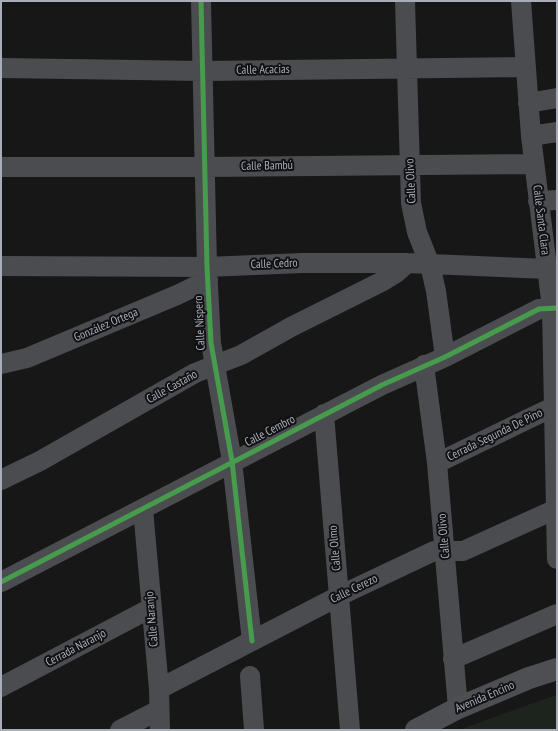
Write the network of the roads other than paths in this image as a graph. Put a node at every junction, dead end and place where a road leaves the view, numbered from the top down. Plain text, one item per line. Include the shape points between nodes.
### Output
1 (202, 1) edge
2 (405, 1) edge
3 (521, 1) edge
4 (525, 67) junction
5 (1, 68) edge
6 (406, 68) junction
7 (203, 72) junction
8 (557, 98) edge
9 (528, 103) junction
10 (557, 132) edge
11 (531, 136) junction
12 (534, 164) junction
13 (409, 165) junction
14 (1, 166) edge
15 (204, 167) junction
16 (548, 200) edge
17 (407, 263) junction
18 (430, 265) junction
19 (1, 266) edge
20 (547, 269) junction
21 (207, 273) junction
22 (554, 308) edge
23 (445, 357) junction
24 (1, 364) edge
25 (215, 364) junction
26 (424, 365) junction
27 (324, 414) junction
28 (555, 417) edge
29 (232, 461) junction
30 (437, 463) junction
31 (1, 480) edge
32 (143, 509) junction
33 (556, 522) edge
34 (446, 551) junction
35 (557, 559) edge
36 (1, 582) edge
37 (339, 596) junction
38 (151, 608) junction
39 (557, 614) edge
40 (252, 641) junction
41 (453, 659) junction
42 (557, 669) edge
43 (250, 676) dead end
44 (1, 688) edge
45 (159, 688) junction
46 (458, 708) junction
47 (159, 710) junction
48 (120, 730) edge
49 (160, 730) edge
50 (254, 730) edge
51 (350, 730) edge
52 (416, 730) edge

1 - 7 street, Calle Níspero
2 - 6 street, Calle Olivo
3 - 4 street, Calle Santa Clara
4 - 6 street, Calle Acacias
4 - 9 street, Calle Santa Clara
5 - 7 street, Calle Acacias
6 - 7 street, Calle Acacias
6 - 13 street, Calle Olivo
7 - 15 street, Calle Níspero
8 - 9 street
9 - 11 street, Calle Santa Clara
10 - 11 street
11 - 12 street, Calle Santa Clara
12 - 13 street, Calle Bambú
12 - 16 street, Calle Santa Clara
13 - 15 street, Calle Bambú
13 - 18 street, Calle Olivo via 413,218
14 - 15 street, Calle Bambú
15 - 21 street, Calle Níspero
16 - 20 street, Calle Santa Clara
17 - 18 street, Calle Cedro
17 - 21 street, Calle Cedro via 302,263
17 - 25 street, Calle Castaño via 384,281 291,327 241,356
18 - 20 street, Calle Cedro
18 - 23 street, Calle Olivo
19 - 21 street, Calle Cedro
20 - 22 street, Calle Santa Clara
21 - 24 street, González Ortega via 176,295 34,355
21 - 25 street, Calle Níspero via 211,344
22 - 23 street, Calle Cembro via 539,309
22 - 28 street, Calle Santa Clara
23 - 26 street, Calle Cembro
25 - 29 street, Calle Níspero
25 - 31 street, Calle Castaño
26 - 27 street, Calle Cembro
26 - 30 street, Calle Olivo
27 - 29 street, Calle Cembro
27 - 37 street, Calle Olmo
28 - 30 street, Cerrada Segunda De Pino
28 - 33 street, Calle Santa Clara
29 - 32 street, Calle Cembro
29 - 40 street, Calle Níspero
30 - 34 street, Calle Olivo
32 - 36 street, Calle Cembro
32 - 38 street, Calle Naranjo
33 - 34 street, Calle Cerezo via 463,551
33 - 35 street, Calle Santa Clara
34 - 37 street, Calle Cerezo via 434,551
34 - 41 street, Calle Olivo
37 - 40 street, Calle Cerezo
37 - 51 street, Calle Olmo
38 - 44 street, Cerrada Naranjo
38 - 45 street, Calle Naranjo
39 - 41 street
40 - 45 street, Calle Cerezo
41 - 46 street, Calle Olivo
42 - 46 main road, Avenida Encino
43 - 50 street
45 - 47 street, Calle Naranjo
46 - 52 main road, Avenida Encino
47 - 48 street
47 - 49 street, Calle Naranjo

